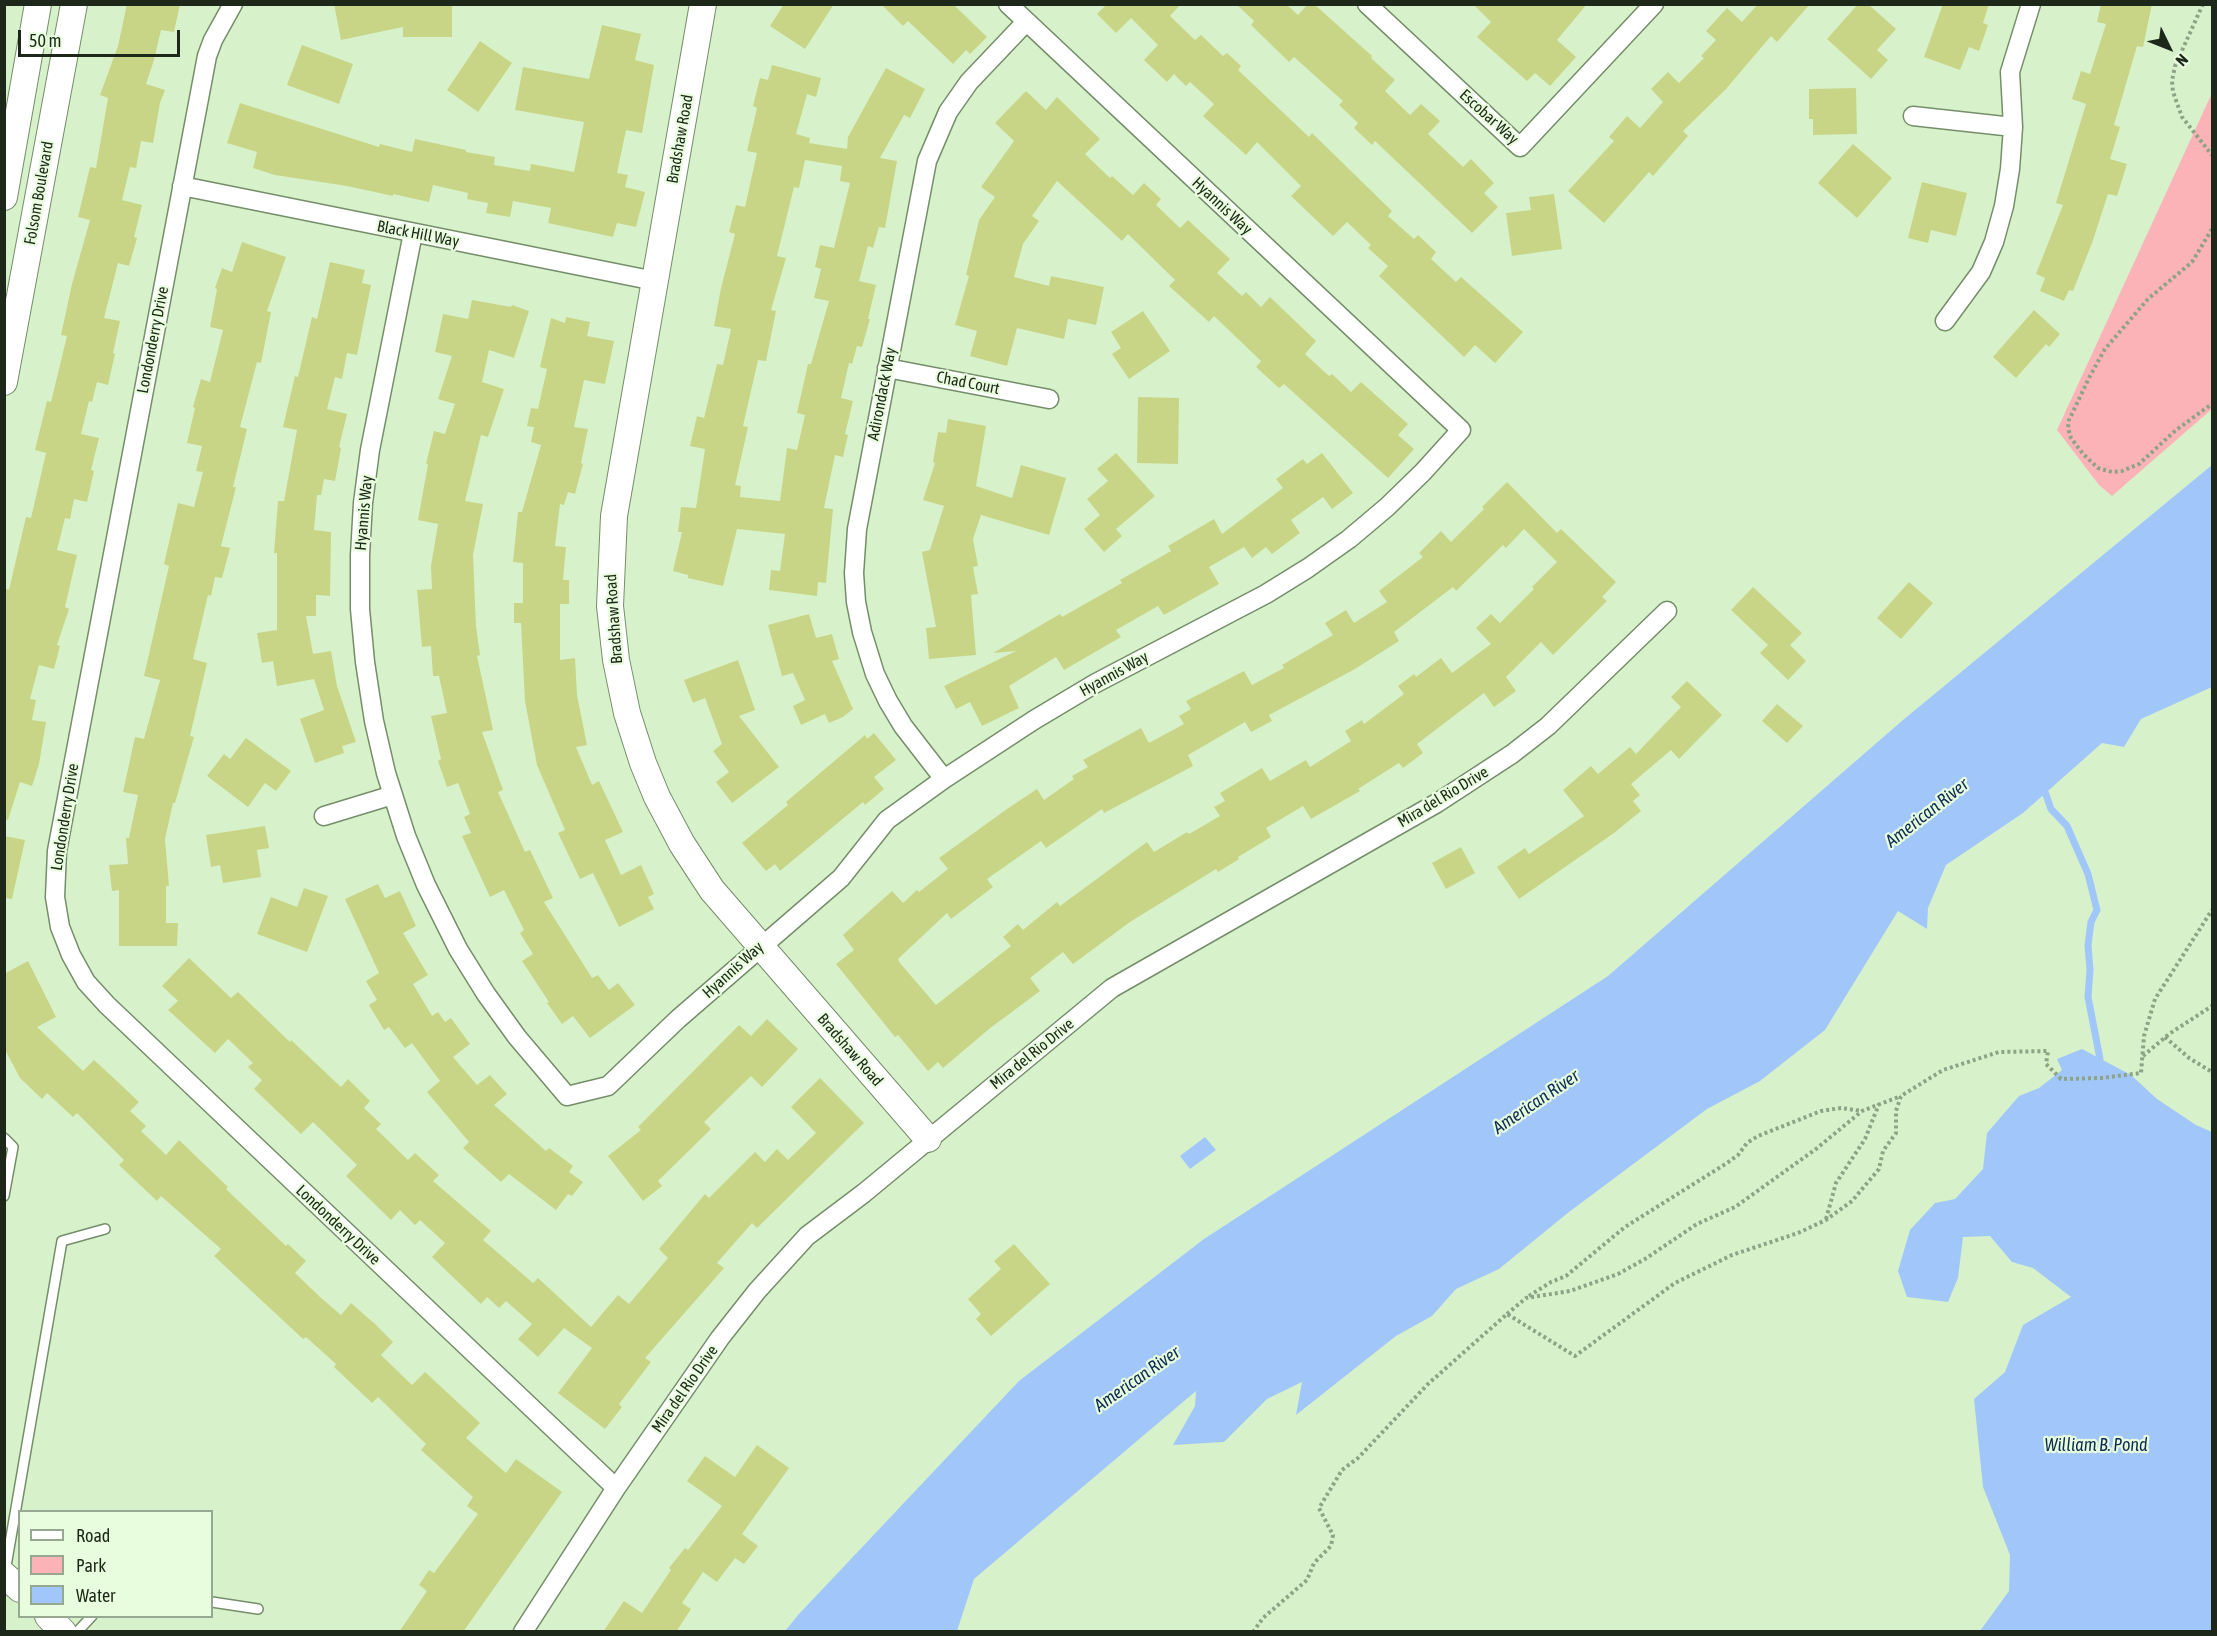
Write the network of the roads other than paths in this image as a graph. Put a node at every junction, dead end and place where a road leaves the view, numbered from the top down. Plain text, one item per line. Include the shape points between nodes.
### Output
1 (38, 4) edge
2 (74, 4) edge
3 (233, 4) edge
4 (703, 4) edge
5 (1008, 4) edge
6 (1367, 4) edge
7 (1654, 4) edge
8 (2031, 4) edge
9 (1026, 22) junction
10 (1912, 116) dead end
11 (2013, 127) junction
12 (182, 186) junction
13 (4, 197) edge
14 (413, 233) junction
15 (655, 281) junction
16 (1945, 321) dead end
17 (887, 368) junction
18 (4, 382) edge
19 (1049, 399) dead end
20 (1666, 611) dead end
21 (944, 779) junction
22 (393, 795) junction
23 (324, 816) dead end
24 (760, 946) junction
25 (4, 1138) edge
26 (928, 1139) junction
27 (4, 1196) edge
28 (105, 1229) dead end
29 (616, 1488) junction
30 (5, 1575) edge
31 (18, 1587) edge
32 (213, 1602) edge
33 (258, 1609) dead end
34 (91, 1618) edge
35 (77, 1632) edge
36 (523, 1632) edge

1 - 13 street, Folsom Boulevard
2 - 18 street, Folsom Boulevard
3 - 12 street, Londonderry Drive via 207,56
4 - 15 street, Bradshaw Road
5 - 9 street, Hyannis Way
6 - 7 street, Escobar Way via 1520,147
8 - 11 street via 2010,72
9 - 17 street, Adirondack Way via 969,82 940,127 927,161
9 - 21 street, Hyannis Way via 1461,430 1387,507 1308,568 1096,683
10 - 11 street
11 - 16 street via 2010,170 1994,242 1981,272
12 - 14 street, Black Hill Way
12 - 29 street, Londonderry Drive via 57,851 55,897 60,927 86,982 107,1005
14 - 15 street, Black Hill Way
14 - 22 street, Hyannis Way via 370,450 360,555 365,662 374,721
15 - 24 street, Bradshaw Road via 614,516 610,606 616,660 627,713 657,797 712,890
17 - 19 street, Chad Court
17 - 21 street, Adirondack Way via 857,529 856,602 875,674 888,701
20 - 26 street, Mira del Rio Drive via 1548,726 1512,754 1437,803 1112,988
21 - 24 street, Hyannis Way via 887,820 841,878
22 - 23 street
22 - 24 street, Hyannis Way via 426,885 458,949 517,1037 567,1096 608,1086
24 - 26 street, Bradshaw Road
25 - 27 lane via 13,1147
26 - 29 street, Mira del Rio Drive via 807,1236 756,1291
28 - 30 lane via 62,1241
29 - 36 street, Mira del Rio Drive
30 - 31 street
32 - 33 lane
34 - 35 lane

